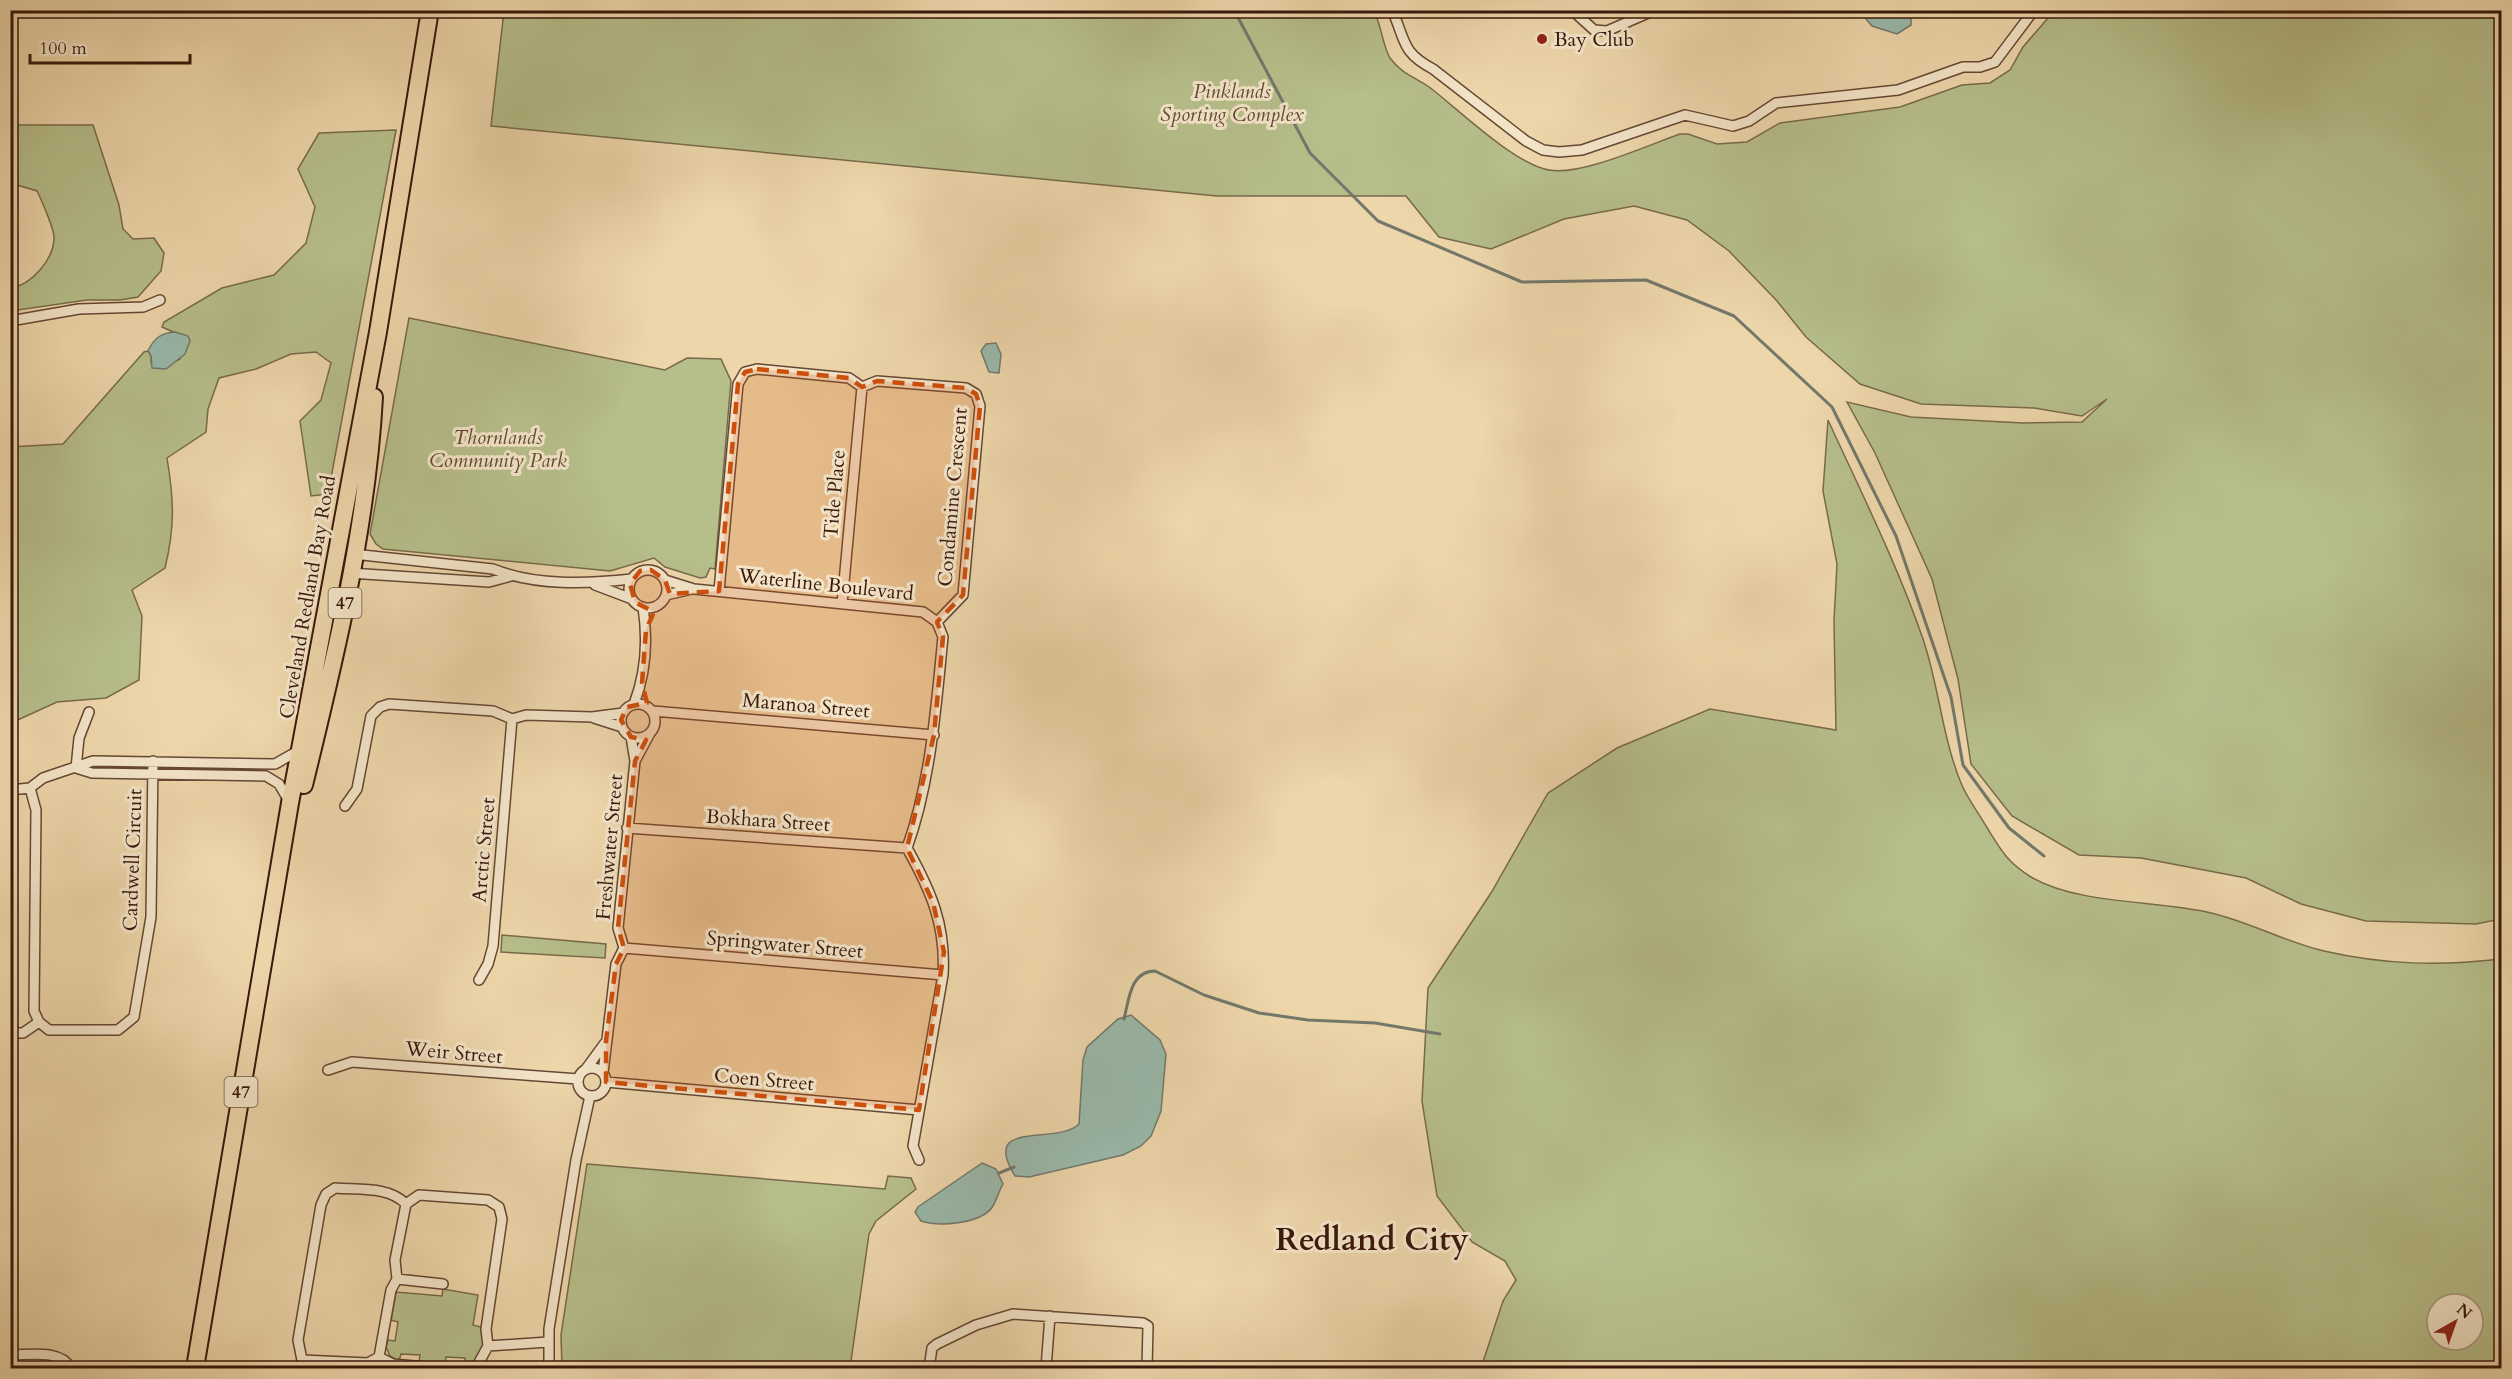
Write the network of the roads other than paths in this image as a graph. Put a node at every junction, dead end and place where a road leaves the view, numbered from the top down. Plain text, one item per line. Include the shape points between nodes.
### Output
1 (430, 10) edge
2 (1392, 10) edge
3 (1572, 10) edge
4 (1655, 10) edge
5 (2034, 10) edge
6 (160, 300) dead end
7 (10, 321) edge
8 (378, 332) junction
9 (862, 387) junction
10 (336, 552) junction
11 (353, 554) junction
12 (332, 571) junction
13 (351, 573) junction
14 (511, 576) junction
15 (632, 579) junction
16 (665, 580) junction
17 (593, 584) junction
18 (694, 589) junction
19 (719, 591) junction
20 (666, 595) junction
21 (632, 599) junction
22 (842, 603) junction
23 (656, 605) junction
24 (643, 607) junction
25 (937, 622) junction
26 (646, 630) junction
27 (642, 682) junction
28 (634, 704) junction
29 (650, 709) junction
30 (89, 712) dead end
31 (676, 712) junction
32 (623, 713) junction
33 (592, 717) junction
34 (512, 719) junction
35 (655, 724) junction
36 (622, 727) junction
37 (649, 735) junction
38 (934, 735) junction
39 (631, 736) junction
40 (301, 748) junction
41 (153, 761) junction
42 (635, 761) junction
43 (76, 768) junction
44 (153, 774) junction
45 (30, 788) junction
46 (10, 790) edge
47 (290, 803) junction
48 (345, 806) dead end
49 (627, 828) junction
50 (907, 848) junction
51 (279, 869) junction
52 (624, 948) junction
53 (943, 975) junction
54 (479, 980) dead end
55 (39, 1022) junction
56 (10, 1033) edge
57 (606, 1041) junction
58 (586, 1069) junction
59 (328, 1070) dead end
60 (605, 1078) junction
61 (578, 1079) junction
62 (590, 1096) junction
63 (919, 1110) junction
64 (919, 1160) dead end
65 (406, 1204) junction
66 (397, 1278) junction
67 (443, 1284) dead end
68 (202, 1315) junction
69 (1050, 1316) junction
70 (548, 1342) junction
71 (488, 1346) junction
72 (10, 1355) edge
73 (380, 1357) junction
74 (302, 1359) junction
75 (70, 1368) edge
76 (185, 1368) edge
77 (195, 1368) edge
78 (296, 1368) edge
79 (436, 1368) edge
80 (476, 1368) edge
81 (549, 1368) edge
82 (928, 1368) edge
83 (1046, 1368) edge
84 (1147, 1368) edge

1 - 8 highway, Cleveland Redland Bay Road / 47
2 - 5 street via 1409,53 1417,61 1433,69 1526,141 1559,153 1582,150 1684,115 1733,126 1749,121 1776,103 1898,90 1963,67 1980,67 1995,62
3 - 4 street via 1594,30 1607,32
6 - 7 street via 143,307 79,309
8 - 10 highway, Cleveland Redland Bay Road / 47
8 - 11 highway, Cleveland Redland Bay Road / 47 via 371,447
9 - 19 street via 849,378 757,369 741,376
9 - 22 street, Tide Place
9 - 25 street, Condamine Crescent via 877,381 966,388 976,394 980,406 963,595
10 - 11 street
10 - 12 highway, Cleveland Redland Bay Road / 47
11 - 13 highway, Cleveland Redland Bay Road / 47
11 - 14 street via 493,569
12 - 13 street
12 - 40 highway, Cleveland Redland Bay Road / 47
13 - 14 street via 489,582
13 - 51 highway, Cleveland Redland Bay Road / 47 via 299,808
14 - 17 street
15 - 16 street via 646,570 657,572
15 - 17 street
15 - 21 street
16 - 18 street, Waterline Boulevard
16 - 20 street
17 - 21 street
18 - 19 street, Waterline Boulevard
18 - 20 street, Waterline Boulevard
19 - 22 street, Waterline Boulevard
20 - 23 street
21 - 24 street
22 - 25 street, Waterline Boulevard via 923,612
23 - 24 street
23 - 26 street
24 - 26 street
25 - 38 street via 943,637
26 - 27 street
27 - 28 street
27 - 29 street
28 - 29 street
28 - 32 street
29 - 31 street, Maranoa Street
29 - 35 street
30 - 43 street via 79,738
31 - 35 street
31 - 38 street, Maranoa Street
32 - 33 street
32 - 36 street
33 - 34 street via 526,714
33 - 36 street
34 - 48 street via 493,711 389,704 380,707 371,716 357,789
34 - 54 street, Arctic Street via 493,946
35 - 37 street
36 - 39 street
37 - 39 street
37 - 42 street, Freshwater Street
38 - 50 street
39 - 42 street, Freshwater Street
40 - 41 street via 275,764
40 - 47 highway, Cleveland Redland Bay Road / 47
41 - 43 street via 93,761
41 - 44 street, Cardwell Circuit
42 - 49 street, Freshwater Street
43 - 44 street via 92,773
43 - 45 street via 43,778
44 - 47 street via 266,776 279,784
44 - 55 street, Cardwell Circuit via 151,917 134,1017 118,1030 49,1030
45 - 46 street
45 - 55 street via 36,810 34,1011
47 - 51 highway, Cleveland Redland Bay Road / 47
49 - 50 street, Bokhara Street
49 - 52 street, Freshwater Street via 618,928
50 - 53 street via 933,902 942,932
51 - 68 highway, Cleveland Redland Bay Road / 47
52 - 53 street, Springwater Street
52 - 57 street, Freshwater Street via 616,964
53 - 63 street
55 - 56 street via 23,1033
57 - 58 street, Freshwater Street
57 - 60 street, Freshwater Street
58 - 60 street via 595,1068
58 - 61 street
59 - 61 street, Weir Street via 352,1062
60 - 62 street via 599,1094
60 - 63 street, Coen Street
61 - 62 street via 579,1088
62 - 70 street via 576,1160
63 - 64 street via 913,1146
65 - 66 street via 396,1260
65 - 71 street via 419,1195 488,1200 499,1207 502,1219 486,1329
65 - 74 street via 387,1192 335,1188 326,1194 298,1340
66 - 67 street
66 - 73 street via 391,1290
68 - 76 highway, Cleveland Redland Bay Road / 47
68 - 77 highway, Cleveland Redland Bay Road / 47
69 - 82 street via 1013,1314 976,1325 932,1348
69 - 83 street
69 - 84 street via 1143,1323 1149,1333
70 - 71 street
70 - 81 street
71 - 80 street
72 - 75 street via 56,1356
73 - 74 street via 368,1363
73 - 79 street via 393,1364
74 - 78 street

